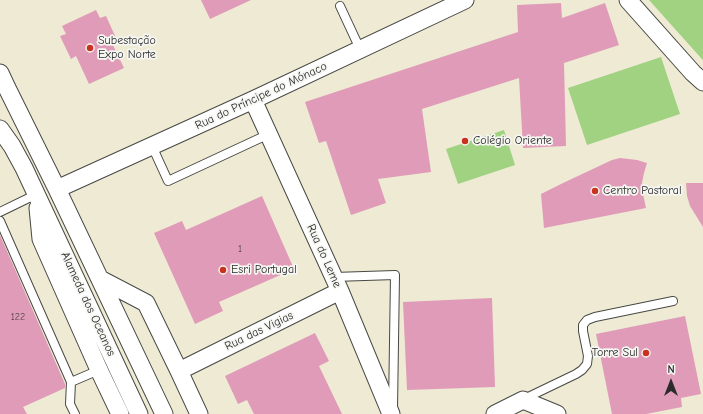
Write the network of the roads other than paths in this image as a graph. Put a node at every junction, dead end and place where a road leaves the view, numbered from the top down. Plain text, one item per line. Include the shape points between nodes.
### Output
1 (465, 0) edge
2 (628, 0) edge
3 (340, 6) dead end
4 (360, 49) junction
5 (0, 73) edge
6 (703, 82) edge
7 (253, 100) junction
8 (0, 129) edge
9 (269, 134) junction
10 (152, 146) junction
11 (57, 189) junction
12 (37, 194) junction
13 (0, 212) edge
14 (0, 221) edge
15 (100, 279) junction
16 (337, 284) junction
17 (673, 301) dead end
18 (99, 370) junction
19 (179, 371) junction
20 (71, 382) junction
21 (523, 400) junction
22 (75, 414) edge
23 (120, 414) edge
24 (139, 414) edge
25 (164, 414) edge
26 (199, 414) edge
27 (392, 414) edge
28 (495, 414) edge
29 (556, 414) edge

1 - 4 street, Rua do Príncipe do Mónaco
2 - 6 street
3 - 4 lane
4 - 7 street, Rua do Príncipe do Mónaco
5 - 11 street, Alameda dos Oceanos
7 - 9 street, Rua do Leme
7 - 10 street, Rua do Príncipe do Mónaco
8 - 12 street, Alameda dos Oceanos via 18,155
9 - 10 lane via 168,181
9 - 16 street, Rua do Leme
10 - 11 street, Rua do Príncipe do Mónaco
11 - 15 street, Alameda dos Oceanos
12 - 13 lane
12 - 18 street, Alameda dos Oceanos via 41,239
12 - 24 street, Alameda dos Oceanos
14 - 20 lane
15 - 19 street, Alameda dos Oceanos via 146,303
15 - 25 street, Alameda dos Oceanos
16 - 19 street, Rua das Vigias
16 - 27 street, Rua do Leme
16 - 27 lane via 395,275
17 - 21 lane via 587,320 583,325 583,331 587,364 576,374
18 - 20 lane
18 - 23 street, Alameda dos Oceanos
19 - 26 street, Alameda dos Oceanos
20 - 22 lane via 70,404
21 - 28 street
21 - 29 street

